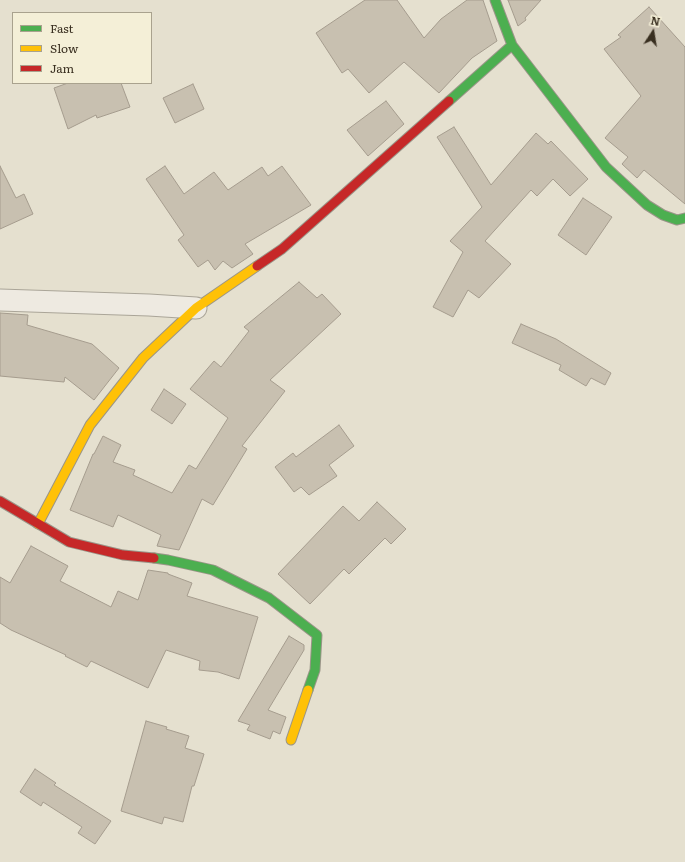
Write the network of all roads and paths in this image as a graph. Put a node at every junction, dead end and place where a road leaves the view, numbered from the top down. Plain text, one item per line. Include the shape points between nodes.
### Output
1 (495, 0) edge
2 (512, 45) junction
3 (685, 218) edge
4 (0, 300) edge
5 (196, 308) junction
6 (0, 501) edge
7 (38, 524) junction
8 (291, 740) dead end

1 - 2 street
2 - 3 street via 606,167 647,205 677,220
2 - 5 street via 282,249
4 - 5 street via 149,304
5 - 7 street via 142,358 90,425
6 - 7 street
7 - 8 street via 69,542 123,555 168,560 212,570 269,598 317,635 315,670

